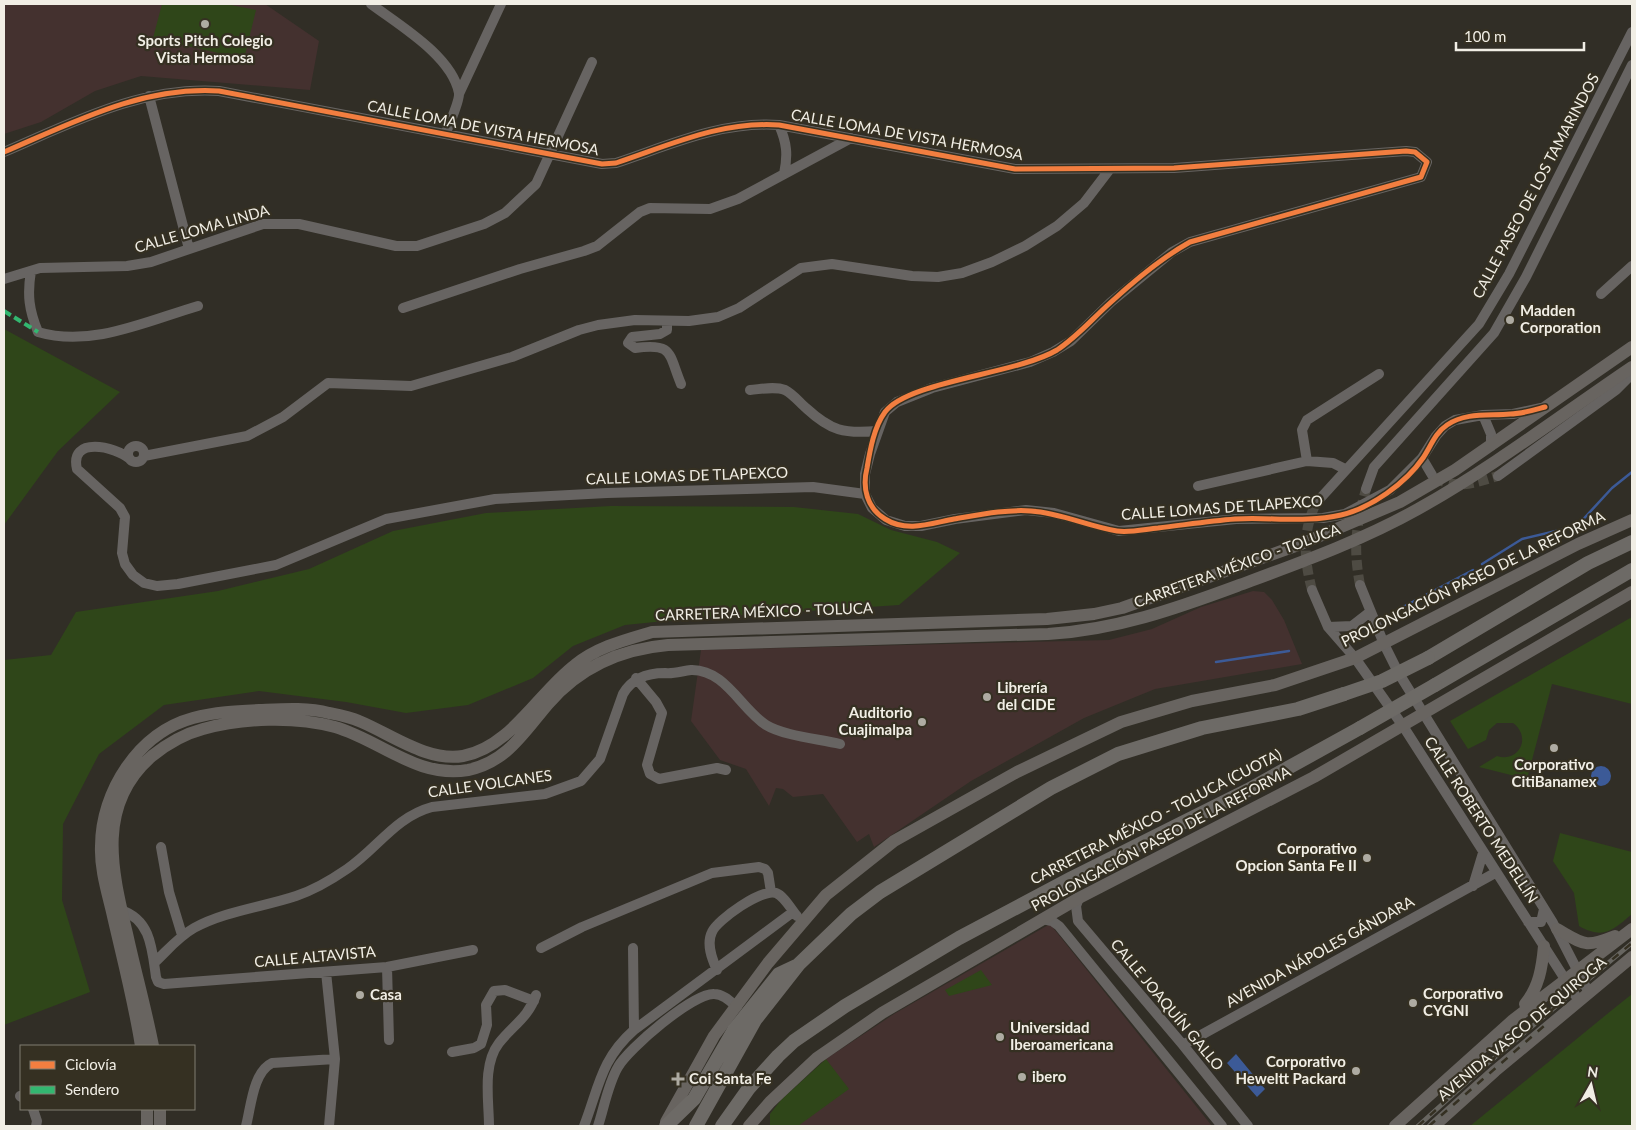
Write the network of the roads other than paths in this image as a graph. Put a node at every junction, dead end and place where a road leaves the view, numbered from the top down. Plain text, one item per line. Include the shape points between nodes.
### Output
1 (371, 4) edge
2 (501, 4) edge
3 (1632, 32) edge
4 (592, 62) dead end
5 (1632, 65) edge
6 (1607, 84) junction
7 (1620, 91) junction
8 (459, 94) junction
9 (150, 96) junction
10 (780, 125) junction
11 (446, 133) junction
12 (851, 138) junction
13 (4, 152) edge
14 (550, 154) junction
15 (1110, 169) junction
16 (784, 174) junction
17 (189, 249) junction
18 (1632, 266) edge
19 (31, 271) junction
20 (4, 280) edge
21 (1601, 294) dead end
22 (1492, 302) junction
23 (198, 306) dead end
24 (403, 308) dead end
25 (1507, 310) junction
26 (667, 321) junction
27 (1632, 347) edge
28 (1632, 368) edge
29 (1378, 374) dead end
30 (1632, 374) edge
31 (681, 384) dead end
32 (750, 390) dead end
33 (1545, 407) junction
34 (1483, 415) junction
35 (877, 431) junction
36 (1491, 446) junction
37 (1422, 458) junction
38 (1307, 461) junction
39 (1345, 469) junction
40 (1432, 475) tunnel mouth
41 (1498, 476) tunnel mouth
42 (1198, 486) dead end
43 (1366, 489) tunnel mouth
44 (865, 494) junction
45 (1316, 503) tunnel mouth
46 (1632, 520) edge
47 (1632, 542) edge
48 (1632, 570) edge
49 (1360, 585) tunnel mouth
50 (1312, 590) tunnel mouth
51 (1632, 592) edge
52 (1370, 612) junction
53 (1328, 627) junction
54 (1384, 644) junction
55 (1355, 658) junction
56 (636, 678) junction
57 (1423, 714) junction
58 (1402, 726) junction
59 (840, 744) dead end
60 (726, 770) dead end
61 (161, 847) dead end
62 (1483, 853) junction
63 (1495, 873) junction
64 (1472, 886) junction
65 (771, 892) junction
66 (1079, 898) junction
67 (1544, 909) junction
68 (121, 910) junction
69 (793, 912) junction
70 (1042, 919) junction
71 (1528, 922) junction
72 (802, 923) junction
73 (1556, 929) junction
74 (1631, 930) edge
75 (182, 935) junction
76 (1099, 946) junction
77 (1544, 946) junction
78 (541, 948) dead end
79 (633, 948) dead end
80 (473, 950) dead end
81 (1082, 955) junction
82 (1632, 957) edge
83 (154, 963) junction
84 (799, 964) junction
85 (387, 967) junction
86 (717, 970) junction
87 (1577, 970) junction
88 (326, 972) junction
89 (1566, 979) junction
90 (1584, 997) junction
91 (742, 1012) junction
92 (1512, 1020) junction
93 (634, 1030) junction
94 (389, 1040) dead end
95 (141, 1045) edge
96 (153, 1045) edge
97 (1183, 1045) junction
98 (452, 1052) dead end
99 (334, 1059) junction
100 (33, 1110) edge
101 (147, 1110) edge
102 (160, 1110) edge
103 (36, 1126) edge
104 (147, 1126) edge
105 (160, 1126) edge
106 (246, 1126) edge
107 (329, 1126) edge
108 (490, 1126) edge
109 (584, 1126) edge
110 (598, 1126) edge
111 (665, 1126) edge
112 (673, 1126) edge
113 (696, 1126) edge
114 (722, 1126) edge
115 (749, 1126) edge
116 (1222, 1126) edge
117 (1248, 1126) edge
118 (1395, 1126) edge
119 (1434, 1126) edge

1 - 8 street via 442,61 452,74
2 - 8 street
3 - 6 street, CALLE PASEO DE LOS TAMARINDOS
4 - 14 street, CALLE LOMA LINDA
5 - 7 street, CALLE PASEO DE LOS TAMARINDOS
6 - 7 street
6 - 22 street, CALLE PASEO DE LOS TAMARINDOS
7 - 25 street, CALLE PASEO DE LOS TAMARINDOS
8 - 11 street
9 - 11 street, CALLE LOMA DE VISTA HERMOSA via 175,90 219,91
9 - 13 street, CALLE LOMA DE VISTA HERMOSA via 102,110
9 - 17 street
10 - 12 street, CALLE LOMA DE VISTA HERMOSA
10 - 14 street, CALLE LOMA DE VISTA HERMOSA via 736,125 711,130 616,163 602,164
10 - 16 street via 787,143
11 - 14 street, CALLE LOMA DE VISTA HERMOSA
12 - 15 street, CALLE LOMA DE VISTA HERMOSA via 1015,169
12 - 16 street
14 - 17 street, CALLE LOMA LINDA via 536,184 505,213 484,224 417,246 396,246 281,222 263,224
15 - 26 street, CALLE LOMAS DE TLAPEXCO via 1084,203 1057,226 1025,246 970,270 938,277 912,276 818,264 801,268 739,308 718,317
15 - 35 street, CALLE LOMA DE VISTA HERMOSA via 1174,168 1396,150 1415,152 1427,162 1425,173 1415,180 1190,242 1172,252 1111,302 1071,341 1030,362 913,394 885,412
16 - 24 street via 738,199 710,209 650,208 584,252 520,269
17 - 19 street, CALLE LOMA LINDA via 127,266 40,268
18 - 21 street
19 - 20 street, CALLE LOMA LINDA
19 - 23 street via 30,312 38,332 57,338 98,335
22 - 25 street
22 - 39 street, CALLE PASEO DE LOS TAMARINDOS via 1478,324
25 - 43 street, CALLE PASEO DE LOS TAMARINDOS via 1494,333 1374,468
26 - 31 street via 667,330 660,334 632,338 628,343 634,348 657,345 664,348
26 - 44 street, CALLE LOMAS DE TLAPEXCO via 635,320 579,330 512,357 411,386 328,383 283,417 247,436 144,456 137,462 122,452 91,446 83,448 75,462 77,469 120,508 125,517 122,553 125,564 144,584 157,586 276,565 386,520 495,499 813,487
27 - 33 main road, CARRETERA MÉXICO - TOLUCA
28 - 68 main road, CARRETERA MÉXICO - TOLUCA via 1468,480 1366,536 1197,601 1131,622 1048,634 668,645 633,650 601,662 569,685 548,704 508,751 480,767 452,772 428,768 327,725 243,722 195,731 168,744 143,764 119,804 112,833 112,862
29 - 38 street via 1307,420 1302,430
30 - 41 street via 1616,390
32 - 35 street via 777,388 787,391 833,428 851,433
33 - 34 street, CALLE LOMAS DE TLAPEXCO via 1513,414
33 - 36 main road, CARRETERA MÉXICO - TOLUCA
34 - 36 street via 1491,434
34 - 37 street, CALLE LOMAS DE TLAPEXCO via 1455,420 1445,426
35 - 44 street, CALLE LOMA DE VISTA HERMOSA via 865,474
36 - 95 main road, CARRETERA MÉXICO - TOLUCA via 1400,502 1343,528 1122,608 1048,619 652,632 608,646 576,664 505,735 482,750 462,756 422,751 357,720 323,711 222,712 190,718 154,737 134,758 119,778 103,824 100,847 104,879
37 - 40 street
37 - 44 street, CALLE LOMAS DE TLAPEXCO via 1390,490 1377,498 1345,514 1323,518 1236,519 1119,531 1054,512 1026,510 905,526 886,520 872,508
38 - 39 street via 1333,463
38 - 42 street
39 - 45 street, CALLE PASEO DE LOS TAMARINDOS
46 - 54 main road, PROLONGACIÓN PASEO DE LA REFORMA via 1578,544
47 - 84 highway, bridge via 1588,563 1428,658 1382,681 1298,709 1202,728 1118,754 1051,788 880,892 851,914
48 - 114 highway, CARRETERA MÉXICO - TOLUCA (CUOTA), bridge via 1248,790 959,938 844,1006 778,1056 749,1088
49 - 52 street
50 - 53 street
51 - 57 main road, PROLONGACIÓN PASEO DE LA REFORMA
52 - 53 street via 1352,626
52 - 54 street
53 - 55 street
54 - 55 main road, PROLONGACIÓN PASEO DE LA REFORMA
54 - 57 street, CALLE ROBERTO MEDELLÍN
55 - 58 street, CALLE ROBERTO MEDELLÍN
55 - 72 main road, PROLONGACIÓN PASEO DE LA REFORMA via 1275,685 1192,701 1122,722 1017,772 894,841 826,895
56 - 59 street via 691,670 704,673 720,680 767,725
56 - 60 street via 662,713 647,766 650,774 659,779 717,768
56 - 75 street, CALLE VOLCANES via 623,694 600,759 581,780 545,794 419,811 326,882 298,896 207,921
57 - 58 main road, PROLONGACIÓN PASEO DE LA REFORMA
57 - 67 street, CALLE ROBERTO MEDELLÍN
58 - 62 street, CALLE ROBERTO MEDELLÍN
58 - 66 main road, PROLONGACIÓN PASEO DE LA REFORMA via 1283,794
61 - 75 street via 169,892
62 - 63 street, CALLE ROBERTO MEDELLÍN
62 - 64 street
63 - 64 street, AVENIDA NÁPOLES GÁNDARA
63 - 71 street, CALLE ROBERTO MEDELLÍN
64 - 97 street, AVENIDA NÁPOLES GÁNDARA
65 - 69 street via 778,894
65 - 78 street via 768,873 759,867 712,873 582,927
65 - 86 street via 761,894 720,921 712,932 711,956
66 - 70 main road, PROLONGACIÓN PASEO DE LA REFORMA
66 - 76 street, CALLE JOAQUÍN GALLO via 1076,906 1078,921
67 - 71 street via 1541,922
67 - 73 street, CALLE ROBERTO MEDELLÍN
68 - 83 street via 141,921 147,931
68 - 96 main road, CARRETERA MÉXICO - TOLUCA
69 - 72 street
69 - 86 street
70 - 81 street via 1059,926
70 - 115 main road, PROLONGACIÓN PASEO DE LA REFORMA via 882,1013 833,1046 790,1082
71 - 77 street, CALLE ROBERTO MEDELLÍN
72 - 91 main road, PROLONGACIÓN PASEO DE LA REFORMA via 768,963
73 - 74 main road via 1593,945
73 - 87 street, CALLE ROBERTO MEDELLÍN
74 - 87 main road, AVENIDA VASCO DE QUIROGA
75 - 83 street, CALLE VOLCANES
76 - 81 street via 1088,947
76 - 97 street, CALLE JOAQUÍN GALLO
77 - 89 street, CALLE ROBERTO MEDELLÍN
77 - 92 main road via 1542,968 1534,993
79 - 93 street
80 - 85 street, CALLE ALTAVISTA
81 - 116 street
82 - 90 main road, AVENIDA VASCO DE QUIROGA
83 - 88 street, CALLE ALTAVISTA via 158,982
84 - 91 highway via 779,974
84 - 113 highway via 755,1020
85 - 88 street, CALLE ALTAVISTA
85 - 94 street
86 - 93 street
87 - 89 main road, AVENIDA VASCO DE QUIROGA
87 - 90 street, CALLE ROBERTO MEDELLÍN
88 - 99 street
89 - 90 street, CALLE ROBERTO MEDELLÍN
89 - 92 main road, AVENIDA VASCO DE QUIROGA
90 - 119 main road, AVENIDA VASCO DE QUIROGA
91 - 110 street via 728,998 716,993 700,997 678,1011 627,1053 617,1069
91 - 111 highway via 694,1099
91 - 112 highway via 695,1107
92 - 118 main road, AVENIDA VASCO DE QUIROGA
93 - 109 street via 618,1044 605,1066
97 - 117 street, CALLE JOAQUÍN GALLO
98 - 108 street via 481,1044 487,1025 486,1005 494,991 505,990 535,998 530,1010 498,1044 492,1058 489,1071
99 - 106 street via 272,1063 264,1067
99 - 107 street
100 - 103 street
101 - 104 main road
102 - 105 main road

